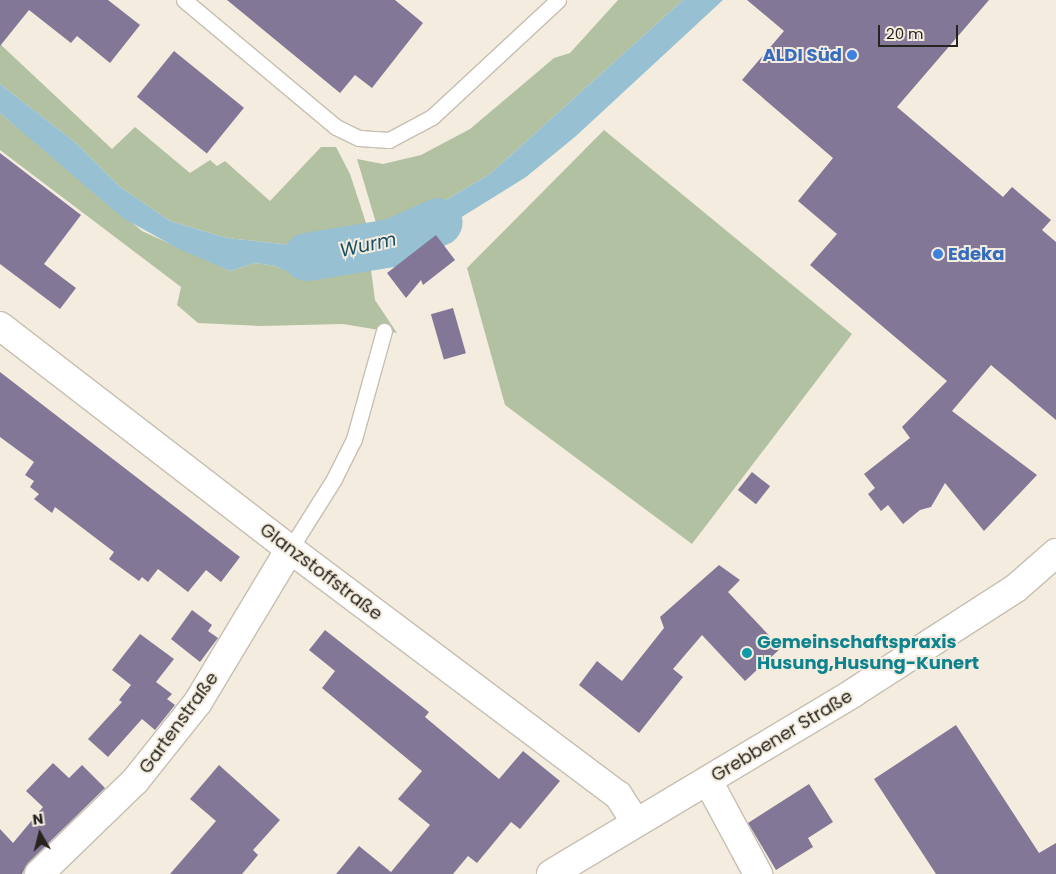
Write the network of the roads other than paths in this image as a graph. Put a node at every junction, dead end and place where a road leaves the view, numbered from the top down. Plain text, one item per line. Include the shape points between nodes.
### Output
1 (184, 0) edge
2 (558, 0) edge
3 (0, 326) edge
4 (384, 331) dead end
5 (290, 549) junction
6 (1056, 554) edge
7 (708, 781) junction
8 (636, 823) junction
9 (40, 874) edge
10 (551, 874) edge
11 (758, 874) edge

1 - 2 lane via 336,127 359,138 389,140 432,117
3 - 5 street, Glanzstoffstraße
4 - 5 lane via 354,439 334,479
5 - 8 street, Glanzstoffstraße via 618,794
5 - 9 street, Gartenstraße via 198,702 135,781
6 - 7 street, Grebbener Straße via 1016,588
7 - 8 street, Grebbener Straße
7 - 11 street
8 - 10 street, Grebbener Straße

